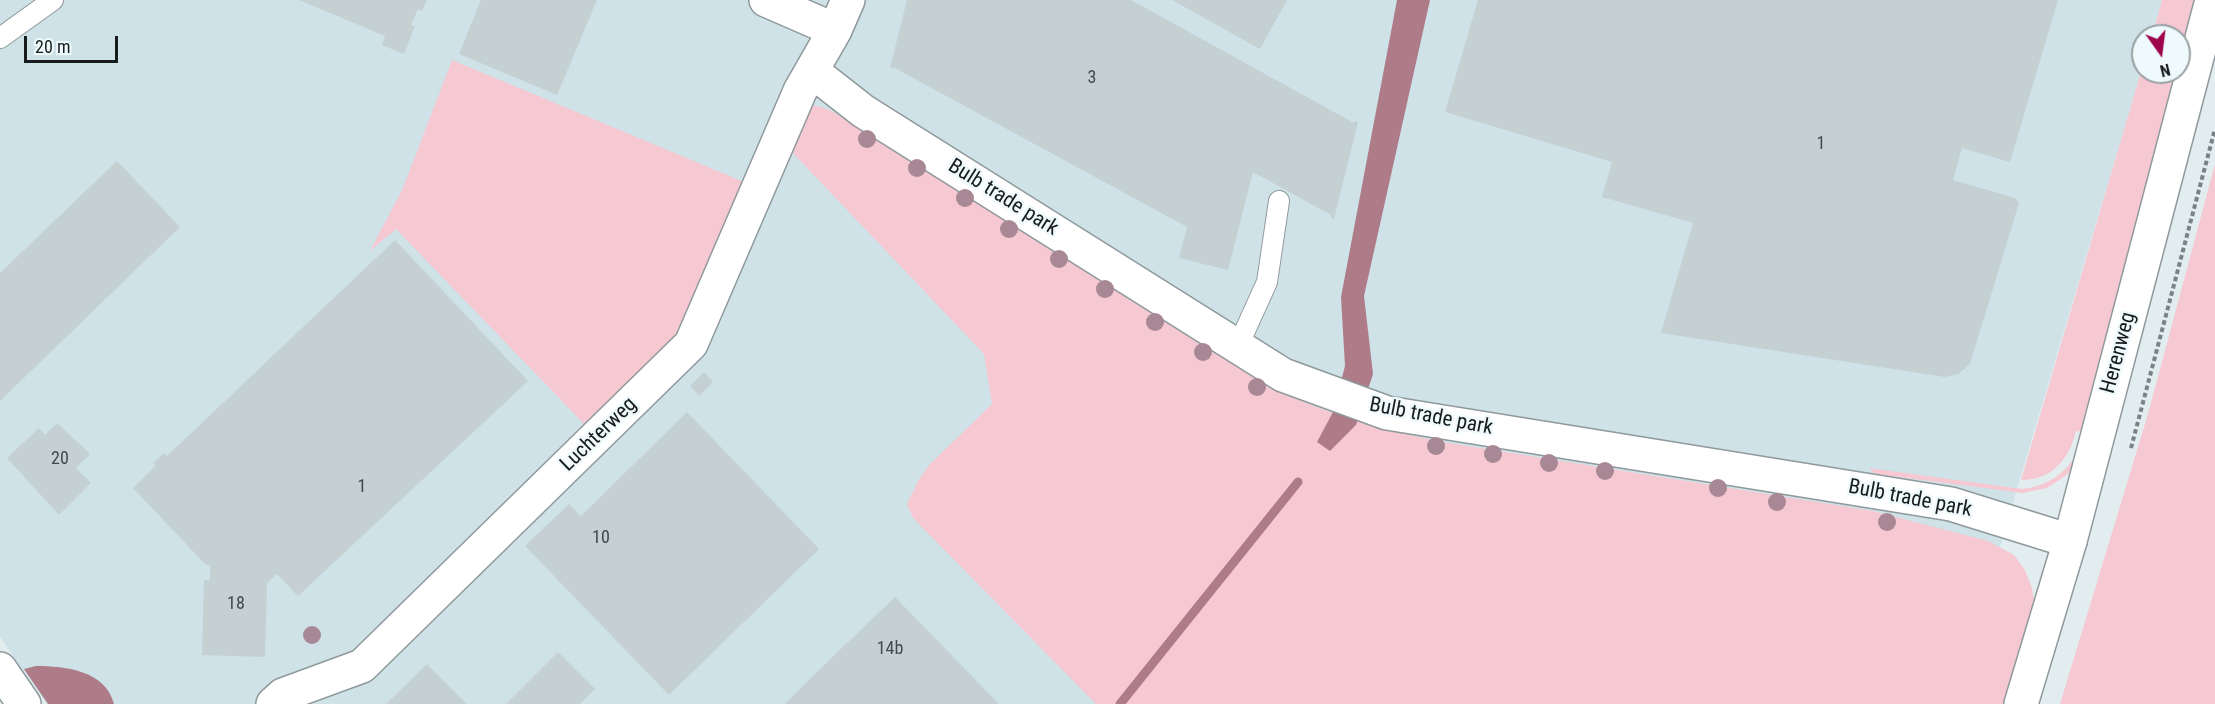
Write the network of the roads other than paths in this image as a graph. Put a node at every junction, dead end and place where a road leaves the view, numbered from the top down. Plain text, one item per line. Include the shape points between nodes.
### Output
1 (53, 0) edge
2 (848, 0) edge
3 (2212, 0) edge
4 (780, 3) edge
5 (836, 30) junction
6 (0, 38) edge
7 (812, 71) junction
8 (1279, 201) dead end
9 (1238, 346) junction
10 (2070, 541) junction
11 (0, 669) edge
12 (24, 704) edge
13 (273, 704) edge
14 (2020, 704) edge

1 - 6 lane
2 - 5 street
3 - 10 street, Herenweg
4 - 5 street
5 - 7 street
7 - 9 street, Bulb trade park via 863,111
7 - 13 street, Luchterweg via 800,90 691,344 362,666 283,695
8 - 9 lane via 1267,282
9 - 10 street, Bulb trade park via 1283,375 1387,413 1951,504
10 - 14 street, Herenweg
11 - 12 street

